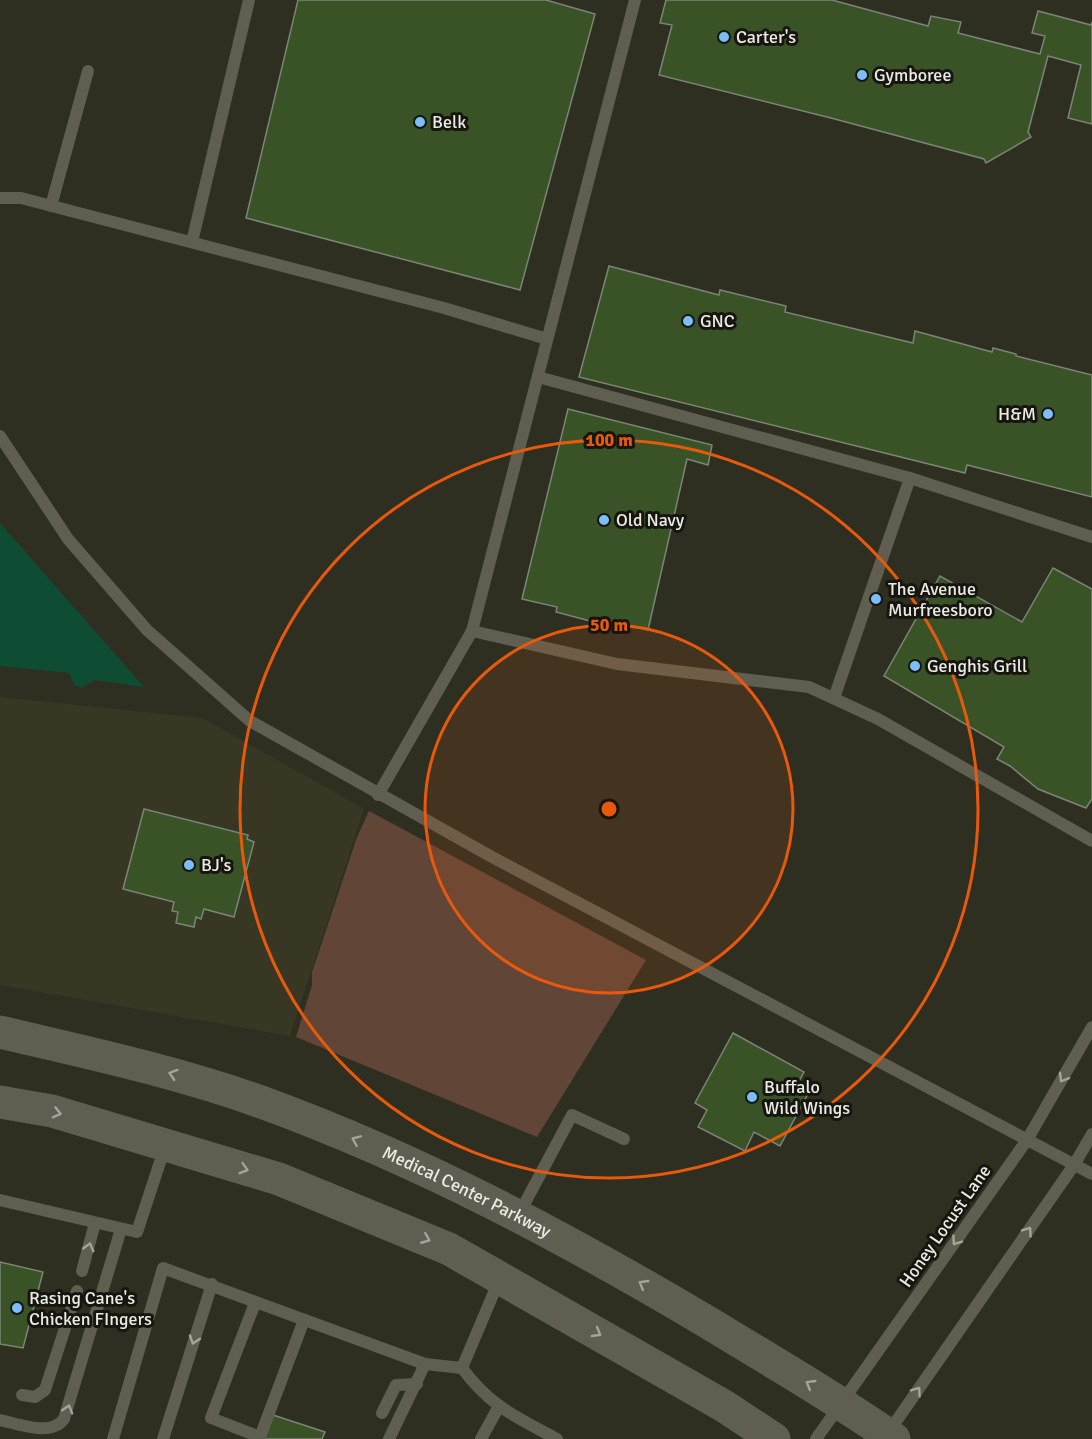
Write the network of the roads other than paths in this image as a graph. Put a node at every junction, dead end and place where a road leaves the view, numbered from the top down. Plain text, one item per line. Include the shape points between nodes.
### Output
1 (249, 0) edge
2 (635, 0) edge
3 (88, 70) dead end
4 (0, 198) edge
5 (51, 206) junction
6 (192, 242) junction
7 (548, 339) junction
8 (538, 376) junction
9 (0, 436) edge
10 (910, 478) junction
11 (1092, 537) edge
12 (472, 631) junction
13 (834, 698) junction
14 (378, 795) junction
15 (1092, 841) edge
16 (1092, 1028) edge
17 (0, 1032) edge
18 (0, 1102) edge
19 (1092, 1134) edge
20 (624, 1139) dead end
21 (1027, 1140) junction
22 (165, 1145) junction
23 (1074, 1165) junction
24 (1092, 1174) edge
25 (0, 1200) edge
26 (518, 1216) junction
27 (95, 1223) junction
28 (121, 1228) junction
29 (82, 1271) dead end
30 (500, 1278) junction
31 (212, 1284) junction
32 (77, 1291) dead end
33 (255, 1303) junction
34 (304, 1320) junction
35 (425, 1364) junction
36 (462, 1368) junction
37 (417, 1384) junction
38 (22, 1395) dead end
39 (843, 1404) junction
40 (498, 1408) junction
41 (382, 1413) dead end
42 (0, 1420) edge
43 (889, 1437) edge
44 (113, 1439) edge
45 (163, 1439) edge
46 (389, 1439) edge
47 (481, 1439) edge
48 (556, 1439) edge
49 (774, 1439) edge
50 (816, 1439) edge

1 - 6 lane
2 - 7 lane
3 - 5 lane
4 - 5 lane via 21,198
5 - 6 lane
6 - 7 lane
7 - 8 lane
8 - 10 lane
8 - 12 lane
9 - 14 lane via 68,539 147,630 250,721
10 - 11 lane
10 - 13 lane
12 - 13 lane via 618,664 808,687
12 - 14 lane
13 - 15 lane
14 - 21 lane
16 -> 21 lane, Honey Locust Lane
26 -> 17 main road, Medical Center Parkway via 439,1175 262,1102 163,1071
18 -> 22 main road via 52,1111
19 - 23 lane
20 - 26 lane via 572,1115
21 - 23 lane
21 -> 39 lane, Honey Locust Lane
22 - 28 lane via 137,1232
22 -> 30 main road via 279,1179 449,1249
23 - 24 lane
43 -> 23 lane
25 - 27 lane
39 -> 26 main road, Medical Center Parkway via 594,1255
27 - 28 lane
29 -> 27 lane
42 -> 28 lane via 51,1428 64,1419
30 - 36 lane
30 -> 49 main road via 724,1406
31 - 33 lane
31 - 44 lane via 163,1268
31 -> 45 lane
32 - 38 lane via 45,1390 35,1397
33 - 34 lane
33 - 34 lane via 211,1418 260,1437
34 - 35 lane
35 - 36 lane
35 - 37 lane
36 - 40 lane
37 - 41 lane via 396,1385
37 - 46 lane
39 - 43 main road, Medical Center Parkway
39 - 50 lane, Honey Locust Lane
40 - 47 lane
40 - 48 lane

